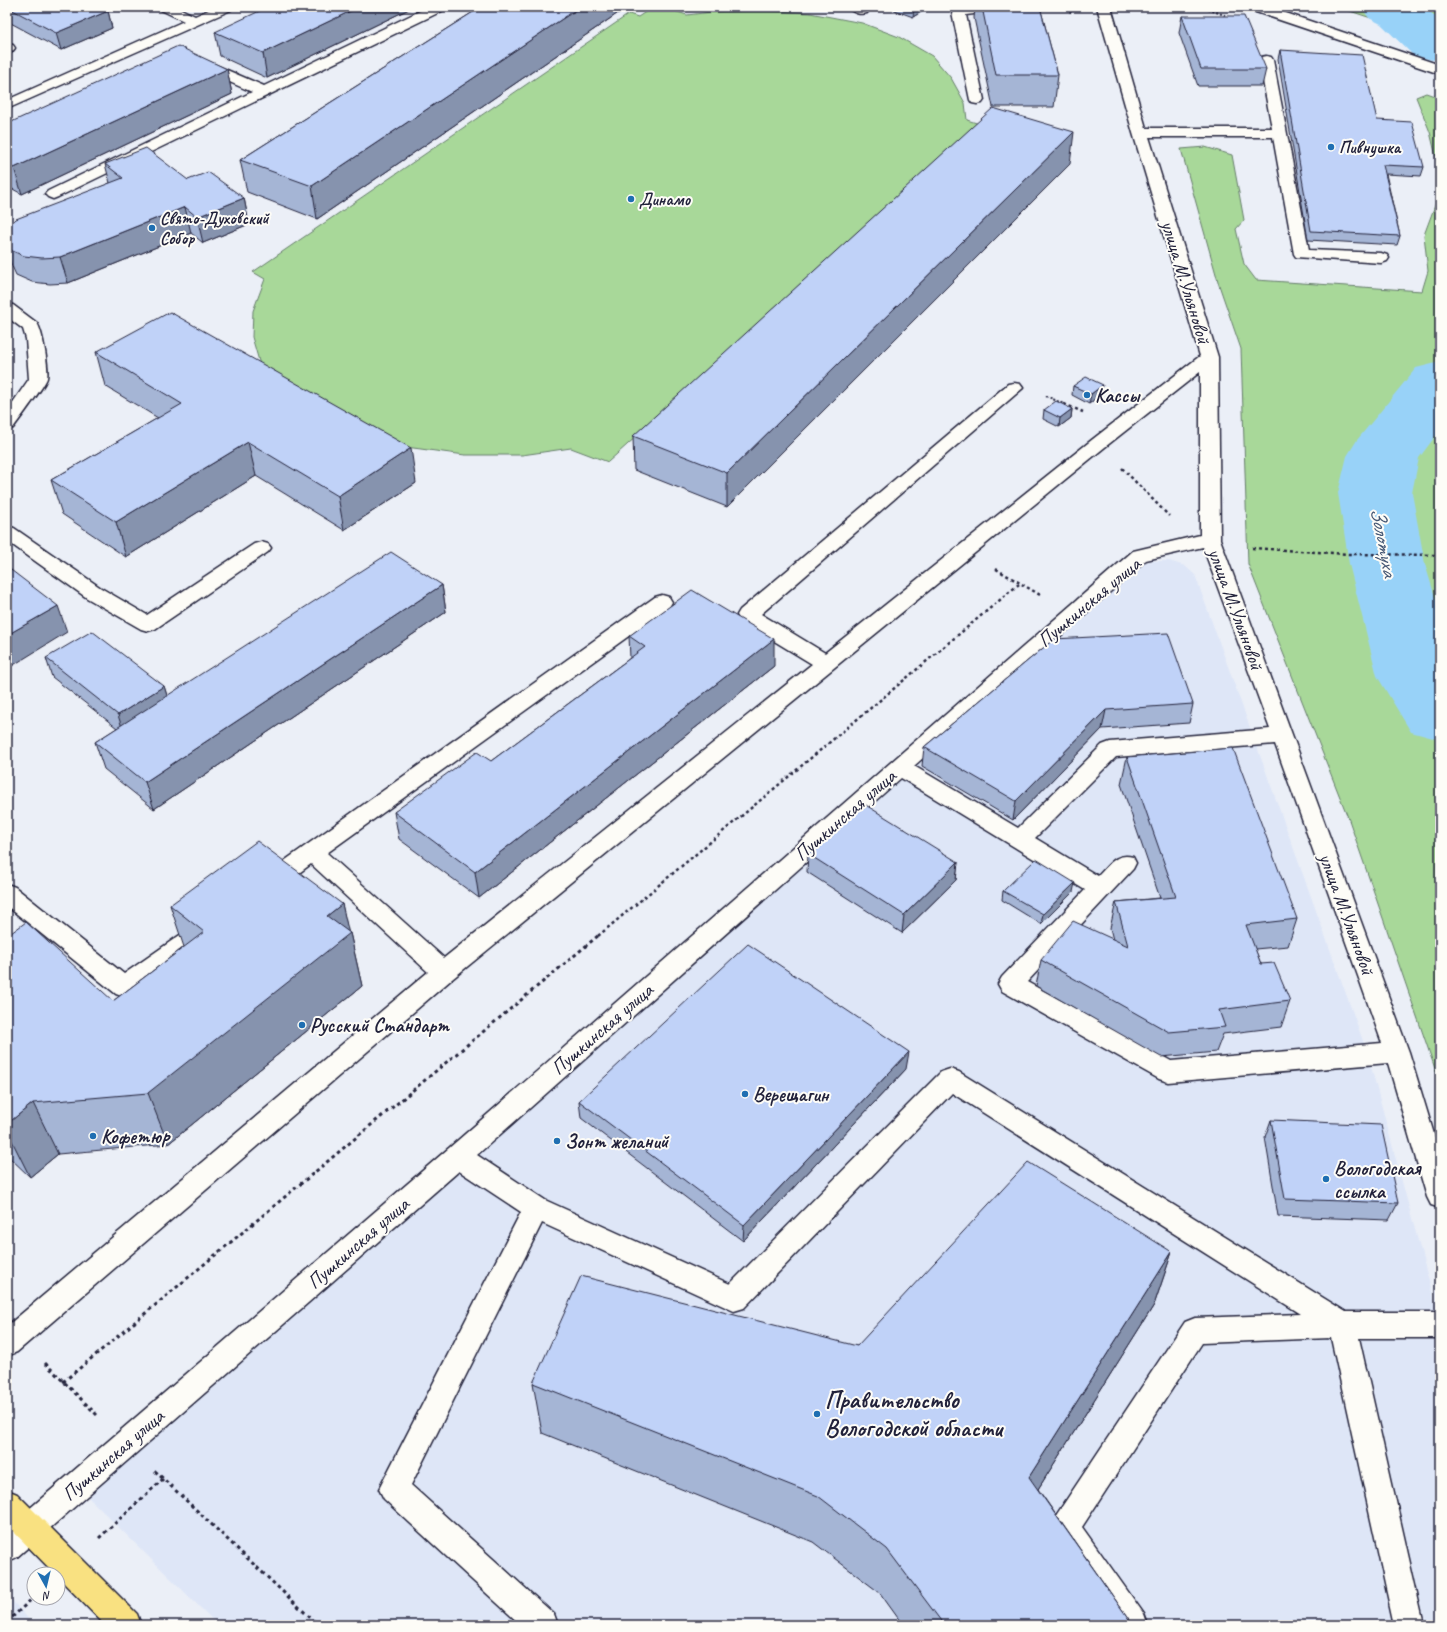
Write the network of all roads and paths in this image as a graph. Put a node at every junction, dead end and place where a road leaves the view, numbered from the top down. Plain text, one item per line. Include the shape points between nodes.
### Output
1 (166, 7) edge
2 (226, 7) edge
3 (439, 7) edge
4 (998, 7) edge
5 (1069, 7) edge
6 (1104, 7) edge
7 (1255, 7) edge
8 (1071, 17) dead end
9 (195, 21) junction
10 (149, 42) junction
11 (168, 50) edge
12 (188, 58) edge
13 (1266, 60) dead end
14 (1440, 70) edge
15 (264, 92) junction
16 (977, 100) dead end
17 (7, 105) edge
18 (1280, 132) junction
19 (1140, 133) junction
20 (53, 194) dead end
21 (1381, 258) dead end
22 (7, 309) edge
23 (1209, 357) junction
24 (1014, 388) dead end
25 (1041, 393) dead end
26 (1085, 413) dead end
27 (7, 424) edge
28 (7, 532) edge
29 (1210, 539) junction
30 (262, 548) dead end
31 (965, 551) junction
32 (1348, 554) dead end
33 (1440, 555) edge
34 (1019, 584) junction
35 (662, 602) dead end
36 (1074, 614) junction
37 (826, 663) junction
38 (1283, 736) junction
39 (899, 767) junction
40 (1020, 840) junction
41 (312, 852) junction
42 (1125, 863) dead end
43 (1100, 888) junction
44 (7, 893) edge
45 (252, 896) edge
46 (226, 914) edge
47 (444, 972) junction
48 (1397, 1052) junction
49 (458, 1156) junction
50 (1440, 1197) edge
51 (536, 1208) junction
52 (1342, 1324) junction
53 (1440, 1325) edge
54 (13, 1339) edge
55 (64, 1382) junction
56 (126, 1444) junction
57 (163, 1479) junction
58 (7, 1504) edge
59 (30, 1526) junction
60 (7, 1547) edge
61 (68, 1565) junction
62 (26, 1604) edge
63 (7, 1622) edge
64 (126, 1625) edge
65 (318, 1625) edge
66 (543, 1625) edge
67 (1133, 1625) edge
68 (1409, 1625) edge

1 - 9 street
2 - 9 street
3 - 15 street
4 - 16 street via 959,12
5 - 8 path
6 - 19 street, улица М.Ульяновой
7 - 14 street
9 - 10 street
10 - 11 street
10 - 17 street
12 - 15 street
13 - 18 street
15 - 20 street
18 - 19 street
18 - 21 street via 1302,254
19 - 23 street, улица М.Ульяновой
22 - 27 street via 31,327 35,339 38,379
23 - 29 street, улица М.Ульяновой
23 - 31 street
24 - 37 street via 747,615
25 - 26 path
28 - 30 street via 94,593 148,624
29 - 36 street, Пушкинская улица via 1140,556
29 - 38 street, улица М.Ульяновой
31 - 34 path
31 - 37 street
32 - 33 path
34 - 36 path
34 - 55 path
35 - 41 street
36 - 39 street, Пушкинская улица
37 - 47 street
38 - 40 street via 1110,750
38 - 48 street, улица М.Ульяновой
39 - 40 street
39 - 49 street, Пушкинская улица
40 - 43 street
41 - 45 street
41 - 47 street
42 - 43 street
43 - 48 street via 1010,984 1168,1072
44 - 46 street via 124,987
47 - 54 street
48 - 50 street, улица М.Ульяновой
49 - 51 street
49 - 56 street, Пушкинская улица
51 - 52 street via 734,1299 950,1079
51 - 66 street via 394,1489
52 - 53 street
52 - 67 street via 1196,1331 1066,1526
52 - 68 street
54 - 55 path
55 - 56 path
56 - 57 path
56 - 59 street, Пушкинская улица
57 - 61 path
57 - 65 path
58 - 59 main road
59 - 60 street, Пушкинская улица
59 - 61 main road
61 - 64 main road
62 - 63 path

